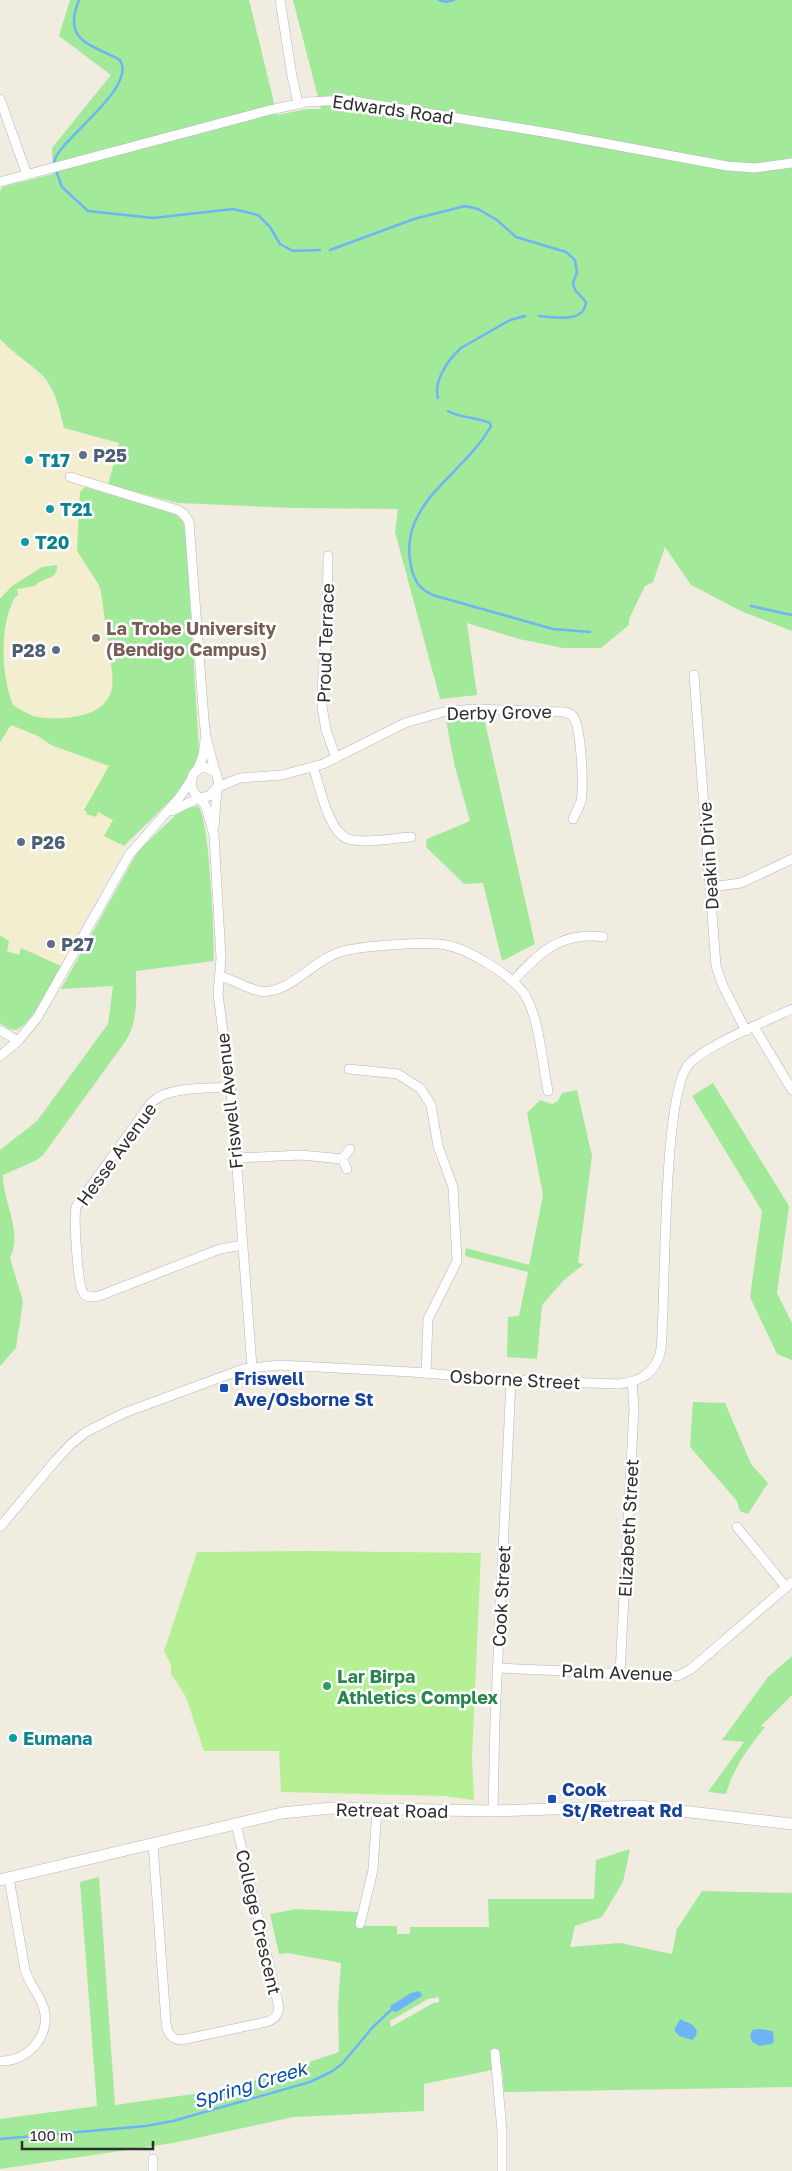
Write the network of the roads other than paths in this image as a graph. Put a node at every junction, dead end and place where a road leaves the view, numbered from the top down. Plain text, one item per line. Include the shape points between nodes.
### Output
1 (280, 0) edge
2 (0, 99) edge
3 (298, 103) junction
4 (792, 164) edge
5 (27, 175) junction
6 (0, 182) edge
7 (70, 477) dead end
8 (328, 556) dead end
9 (694, 675) dead end
10 (206, 737) junction
11 (336, 758) junction
12 (313, 768) junction
13 (196, 771) junction
14 (216, 772) junction
15 (240, 778) junction
16 (190, 782) junction
17 (217, 788) junction
18 (200, 798) junction
19 (165, 814) junction
20 (573, 819) dead end
21 (214, 834) junction
22 (411, 837) dead end
23 (792, 859) edge
24 (710, 887) junction
25 (603, 938) dead end
26 (220, 976) junction
27 (513, 981) junction
28 (792, 1008) edge
29 (750, 1029) junction
30 (0, 1030) edge
31 (18, 1041) junction
32 (0, 1056) edge
33 (348, 1069) dead end
34 (230, 1086) junction
35 (792, 1090) edge
36 (548, 1091) dead end
37 (350, 1149) dead end
38 (236, 1158) junction
39 (342, 1159) junction
40 (347, 1169) dead end
41 (243, 1245) junction
42 (252, 1367) junction
43 (426, 1373) junction
44 (511, 1380) junction
45 (632, 1382) junction
46 (0, 1527) edge
47 (737, 1527) dead end
48 (789, 1584) edge
49 (498, 1668) junction
50 (620, 1673) junction
51 (377, 1809) junction
52 (493, 1811) junction
53 (236, 1824) junction
54 (792, 1824) edge
55 (153, 1844) junction
56 (5, 1879) edge
57 (360, 1924) dead end
58 (495, 2053) dead end
59 (0, 2061) edge
60 (153, 2159) dead end
61 (153, 2171) edge
62 (502, 2171) edge

1 - 3 street
2 - 5 street
3 - 4 street, Edwards Road via 346,100 392,106 727,166 755,168
3 - 5 street, Edwards Road
5 - 6 street, Edwards Road
7 - 10 street via 172,508 186,517 190,528
8 - 11 street, Proud Terrace via 322,706
9 - 24 street, Deakin Drive
10 - 13 street
10 - 14 street
11 - 12 street, Derby Grove
11 - 20 street, Derby Grove via 405,723 443,712 473,709 564,712 574,717 578,734 582,790
12 - 15 street, Derby Grove via 282,775
12 - 22 street via 330,818 340,834 353,840
13 - 14 street via 204,767
13 - 16 street
14 - 15 street, Derby Grove
14 - 17 street via 220,781
15 - 17 street, Derby Grove
16 - 18 street via 192,791
16 - 19 street
17 - 18 street via 210,796
17 - 21 street, Friswell Avenue
18 - 19 street
18 - 21 street, Friswell Avenue via 206,806
19 - 31 street via 129,855 48,999
21 - 26 street, Friswell Avenue
23 - 24 street via 741,883
24 - 29 street, Deakin Drive via 719,976
25 - 27 street via 586,936 557,942 544,950
26 - 27 street via 256,990 272,991 339,952 434,943 466,952
26 - 34 street, Friswell Avenue via 218,1000
27 - 36 street via 524,994 534,1017
28 - 29 street, Osborne Street
29 - 35 street, Deakin Drive
29 - 45 street, Osborne Street via 698,1056 684,1070 680,1080 670,1152 661,1348 654,1368
30 - 31 street
31 - 32 street
33 - 43 street via 398,1074 421,1088 431,1106 438,1146 453,1187 457,1261 428,1319
34 - 38 street, Friswell Avenue
34 - 41 street, Hesse Avenue via 162,1094 152,1102 76,1206 80,1283 88,1297 99,1296 220,1249
37 - 39 street
38 - 39 street via 301,1155
38 - 41 street, Friswell Avenue
39 - 40 street
41 - 42 street, Friswell Avenue
42 - 43 street, Osborne Street via 279,1365
42 - 46 street, Osborne Street via 124,1413 86,1432 56,1460
43 - 44 street, Osborne Street
44 - 45 street, Osborne Street
44 - 49 street, Cook Street
45 - 50 street, Elizabeth Street via 634,1408
47 - 48 street
48 - 50 street, Palm Avenue via 684,1673 673,1676
49 - 50 street, Palm Avenue
49 - 52 street, Cook Street
51 - 52 street, Retreat Road
51 - 53 street, Retreat Road via 304,1810
51 - 57 street via 373,1870
52 - 54 street, Retreat Road via 640,1806
53 - 55 street, Retreat Road
53 - 55 street, College Crescent via 279,2009 276,2017 266,2022 181,2040 169,2035
55 - 56 street, Retreat Road
56 - 59 street via 25,1970 42,2003 45,2020 39,2039 26,2054
58 - 62 street
60 - 61 street

